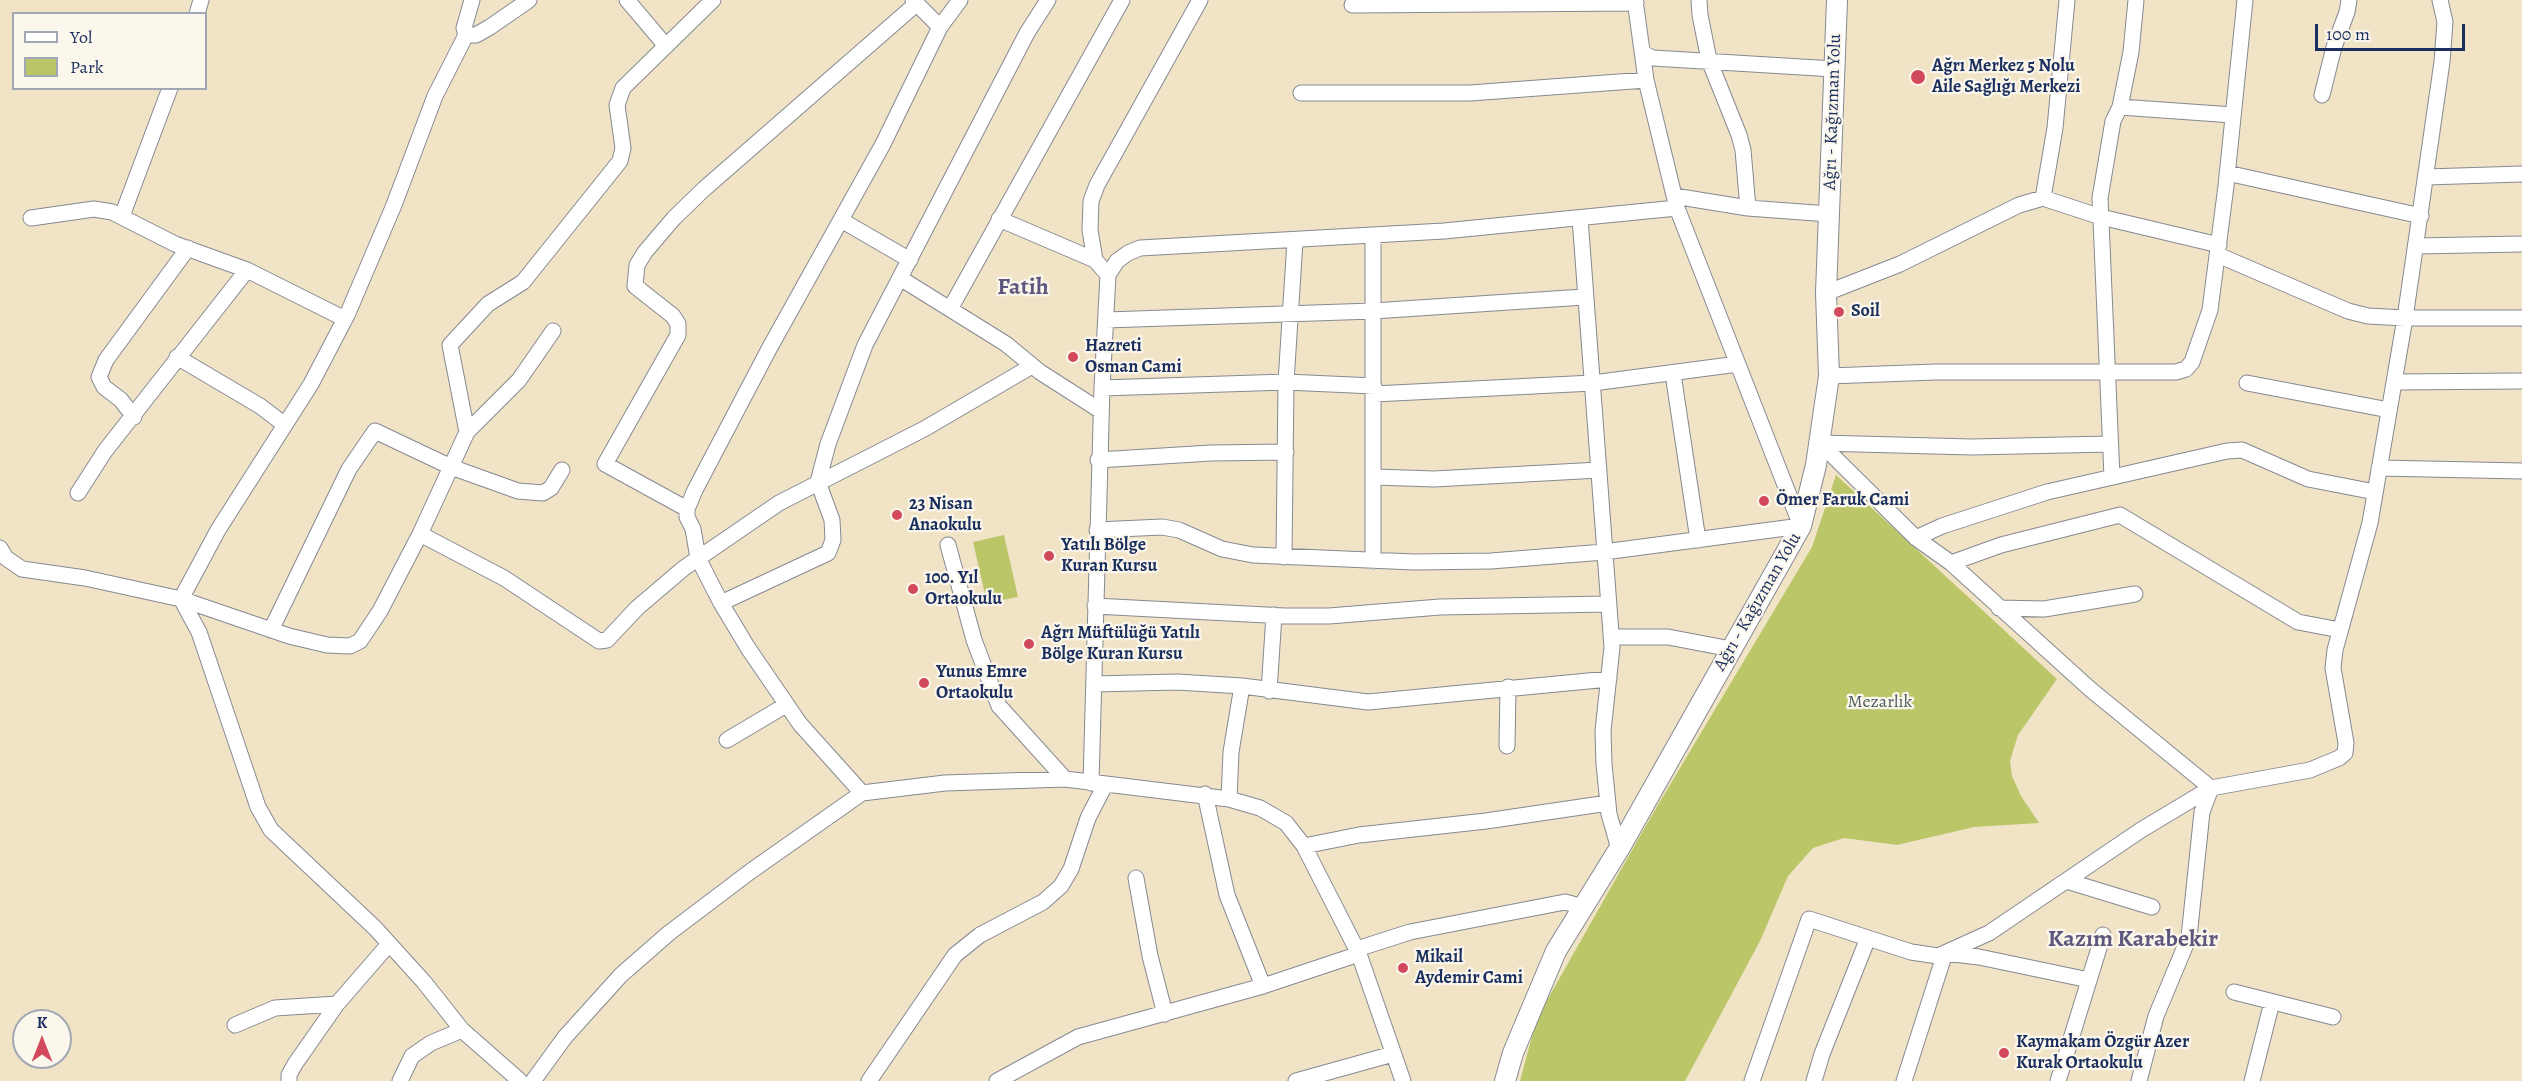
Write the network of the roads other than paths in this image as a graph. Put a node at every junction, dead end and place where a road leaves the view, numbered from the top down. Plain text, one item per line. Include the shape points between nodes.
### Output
1 (472, 0) edge
2 (529, 0) edge
3 (627, 0) edge
4 (713, 0) edge
5 (960, 0) edge
6 (1048, 0) edge
7 (1122, 0) edge
8 (1200, 0) edge
9 (1699, 0) edge
10 (1837, 0) edge
11 (2067, 0) edge
12 (2136, 0) edge
13 (2245, 0) edge
14 (2349, 0) edge
15 (2440, 0) edge
16 (1636, 1) edge
17 (914, 2) edge
18 (1352, 5) dead end
19 (940, 27) junction
20 (466, 35) junction
21 (666, 46) junction
22 (1642, 53) junction
23 (1709, 60) junction
24 (1834, 69) junction
25 (1646, 80) junction
26 (169, 90) edge
27 (1301, 93) dead end
28 (2322, 95) dead end
29 (2120, 107) junction
30 (2233, 115) junction
31 (2227, 173) junction
32 (2522, 174) edge
33 (2426, 177) junction
34 (2043, 198) junction
35 (1676, 202) junction
36 (1748, 208) junction
37 (1829, 214) junction
38 (122, 216) junction
39 (2421, 216) junction
40 (2101, 217) junction
41 (31, 218) dead end
42 (1580, 218) junction
43 (999, 219) junction
44 (841, 220) junction
45 (1373, 236) junction
46 (1296, 240) junction
47 (2522, 243) edge
48 (2416, 246) junction
49 (188, 248) junction
50 (2218, 250) junction
51 (910, 260) junction
52 (1095, 260) junction
53 (247, 270) junction
54 (1108, 275) junction
55 (900, 278) junction
56 (1826, 293) junction
57 (1584, 297) junction
58 (950, 309) junction
59 (1373, 311) junction
60 (1289, 314) junction
61 (2405, 318) junction
62 (2522, 318) edge
63 (345, 319) junction
64 (1106, 320) junction
65 (554, 331) dead end
66 (177, 357) junction
67 (1738, 364) junction
68 (1032, 366) junction
69 (2107, 372) junction
70 (1673, 374) junction
71 (1829, 376) junction
72 (2522, 381) edge
73 (1286, 382) junction
74 (2394, 382) junction
75 (1593, 383) junction
76 (2247, 383) dead end
77 (1102, 388) junction
78 (1374, 390) junction
79 (2389, 410) junction
80 (1101, 411) junction
81 (134, 417) junction
82 (285, 425) junction
83 (467, 432) junction
84 (1820, 443) junction
85 (2110, 444) junction
86 (1286, 452) junction
87 (1098, 460) junction
88 (451, 467) junction
89 (2379, 468) junction
90 (562, 470) dead end
91 (1599, 470) junction
92 (2522, 471) edge
93 (1375, 477) junction
94 (2112, 477) junction
95 (818, 482) junction
96 (2375, 492) junction
97 (78, 493) dead end
98 (687, 509) junction
99 (1801, 526) junction
100 (1097, 530) junction
101 (420, 534) junction
102 (1916, 538) junction
103 (1698, 540) junction
104 (948, 545) dead end
105 (0, 548) edge
106 (1604, 552) junction
107 (1284, 557) junction
108 (698, 558) junction
109 (1373, 561) junction
110 (1951, 563) junction
111 (2135, 594) dead end
112 (181, 599) junction
113 (721, 603) junction
114 (1609, 604) junction
115 (1095, 606) junction
116 (1999, 608) junction
117 (1274, 615) junction
118 (271, 630) junction
119 (2340, 630) junction
120 (1611, 636) junction
121 (1731, 649) junction
122 (1609, 679) junction
123 (1094, 684) junction
124 (1242, 686) junction
125 (1508, 687) junction
126 (1269, 691) junction
127 (786, 705) junction
128 (727, 740) dead end
129 (1507, 746) dead end
130 (1065, 779) junction
131 (1098, 784) junction
132 (2211, 788) junction
133 (862, 793) junction
134 (1205, 794) junction
135 (1229, 799) junction
136 (1608, 803) junction
137 (1304, 846) junction
138 (1619, 849) junction
139 (1136, 878) dead end
140 (2067, 881) junction
141 (1583, 907) junction
142 (2152, 907) dead end
143 (2103, 935) dead end
144 (1868, 938) junction
145 (389, 944) junction
146 (1358, 951) junction
147 (1946, 953) junction
148 (2089, 980) junction
149 (1263, 986) junction
150 (2234, 992) dead end
151 (2272, 1002) junction
152 (337, 1004) junction
153 (1165, 1014) junction
154 (2333, 1017) dead end
155 (235, 1025) dead end
156 (462, 1030) junction
157 (1393, 1054) junction
158 (289, 1081) edge
159 (400, 1081) edge
160 (520, 1081) edge
161 (533, 1081) edge
162 (869, 1081) edge
163 (998, 1081) edge
164 (1296, 1081) edge
165 (1403, 1081) edge
166 (1505, 1081) edge
167 (1752, 1081) edge
168 (1814, 1081) edge
169 (1904, 1081) edge
170 (2058, 1081) edge
171 (2139, 1081) edge
172 (2252, 1081) edge

1 - 20 street via 464,28
2 - 20 street via 490,27
3 - 21 street
4 - 21 street
5 - 19 street
6 - 51 street via 1027,33
7 - 43 street
8 - 52 street via 1097,185 1091,201 1090,230
9 - 23 street
10 - 24 main road, Ağrı - Kağızman Yolu
11 - 34 street via 2055,128
12 - 29 street
13 - 30 street
14 - 28 street
15 - 33 street via 2445,22 2442,62
16 - 18 street
16 - 22 street
17 - 19 street
17 - 98 street via 704,189 674,218 637,265 635,286 673,316 678,335 605,464
19 - 44 street
20 - 63 street via 435,96
21 - 83 street via 623,88 619,97 623,148 620,161 523,282 488,304 450,345
22 - 23 street via 1653,58
22 - 25 street
23 - 24 street
23 - 36 street via 1739,135
24 - 37 main road, Ağrı - Kağızman Yolu
25 - 27 street via 1470,93
25 - 35 street
26 - 38 street
29 - 30 street
29 - 40 street via 2113,121 2100,198
30 - 31 street
31 - 39 street
31 - 50 street
32 - 33 street
33 - 39 street
34 - 40 street
34 - 56 street via 2019,205 1900,264
35 - 36 street
35 - 42 street
35 - 67 street
36 - 37 street
37 - 56 main road, Ağrı - Kağızman Yolu
38 - 41 street via 94,209
38 - 49 street
39 - 48 street
40 - 50 street
40 - 69 street
42 - 45 street
42 - 57 street
43 - 52 street
43 - 58 street
44 - 51 street
44 - 98 street
45 - 46 street
45 - 59 street
46 - 54 street via 1140,248 1117,261
46 - 60 street
47 - 48 street
48 - 61 street
49 - 53 street
49 - 81 street via 106,360 99,377
50 - 61 street via 2348,311
50 - 69 street via 2210,310 2186,369
51 - 55 street
52 - 54 street
53 - 63 street
53 - 66 street
54 - 64 street
55 - 58 street
55 - 95 street via 865,345
56 - 71 main road, Ağrı - Kağızman Yolu
57 - 59 street
57 - 75 street
58 - 68 street via 1006,344
59 - 60 street
59 - 78 street
60 - 64 street
60 - 73 street
61 - 62 street
61 - 74 street
63 - 82 street
64 - 77 street
65 - 83 street via 519,380
66 - 81 street
66 - 82 street
67 - 70 street
67 - 99 street
68 - 80 street
68 - 95 street via 924,429
69 - 71 street
69 - 85 street
70 - 75 street
70 - 103 street
71 - 84 main road, Ağrı - Kağızman Yolu
72 - 74 street
73 - 77 street
73 - 78 street
73 - 86 street
74 - 79 street
75 - 78 street
75 - 91 street
76 - 79 street
77 - 80 street
78 - 93 street
79 - 89 street
80 - 87 street
81 - 97 street via 105,451
82 - 112 street via 218,531
83 - 88 street
84 - 85 street via 1972,447
84 - 99 main road, Ağrı - Kağızman Yolu
84 - 102 street
85 - 94 street
86 - 87 street
86 - 107 street
87 - 100 street
88 - 90 street via 529,493 543,493 551,488
88 - 101 street
88 - 118 street via 375,431 349,469
89 - 92 street
89 - 96 street
91 - 93 street via 1434,479
91 - 106 street
93 - 109 street
94 - 96 street via 2242,450 2308,479
94 - 102 street via 2047,492
95 - 108 street via 779,503
95 - 113 street via 832,520 833,540 828,553
96 - 119 street
98 - 108 street
99 - 103 street
99 - 121 main road, Ağrı - Kağızman Yolu
100 - 107 street via 1179,530 1222,549
100 - 115 street
101 - 108 street via 504,578 599,641 608,640 660,587
101 - 118 street via 360,641 350,646 327,645
102 - 110 street
103 - 106 street
104 - 130 street via 974,640 999,706
105 - 112 street via 6,558 22,569
106 - 109 street via 1491,561
106 - 114 street
107 - 109 street
108 - 113 street
110 - 116 street
110 - 119 street via 2001,545 2120,515 2298,622
111 - 116 street via 2044,609
112 - 118 street
112 - 145 street via 199,632 258,807 271,830
113 - 127 street
114 - 117 street
114 - 120 street
115 - 117 street
115 - 123 street
116 - 132 street
117 - 126 street
119 - 132 street via 2333,668 2345,753 2310,770
120 - 121 street via 1668,637
120 - 122 street
121 - 138 main road, Ağrı - Kağızman Yolu
122 - 125 street
122 - 136 street via 1603,731
123 - 124 street via 1177,682
123 - 131 street
124 - 126 street
124 - 135 street via 1231,752
125 - 126 street via 1368,702
125 - 129 street
127 - 128 street
127 - 133 street
130 - 131 street
130 - 133 street via 945,783
131 - 134 street
131 - 162 street via 1071,869 1061,885 1043,902 980,935 955,955
132 - 140 street via 2140,830
132 - 171 street via 2202,812 2189,937 2156,1016
133 - 161 street via 751,871 621,975 565,1037
134 - 135 street
134 - 149 street via 1227,895
135 - 137 street via 1260,808 1286,823
136 - 137 street via 1349,836
136 - 138 street
137 - 146 street
138 - 141 main road, Ağrı - Kağızman Yolu
139 - 153 street
140 - 142 street
140 - 147 street via 1989,933
141 - 146 street via 1565,902 1410,932
141 - 166 main road, Ağrı - Kağızman Yolu via 1556,951 1512,1053
143 - 148 street
144 - 147 street via 1911,952 1938,956
144 - 167 street via 1809,919
144 - 168 street
145 - 152 street
145 - 156 street
146 - 149 street
146 - 157 street
147 - 148 street
147 - 169 street
148 - 170 street
149 - 153 street
150 - 151 street
151 - 154 street
151 - 172 street
152 - 155 street via 275,1008
152 - 158 street via 295,1064
153 - 163 street via 1078,1037
156 - 159 street via 412,1056
156 - 160 street
157 - 164 street
157 - 165 street

